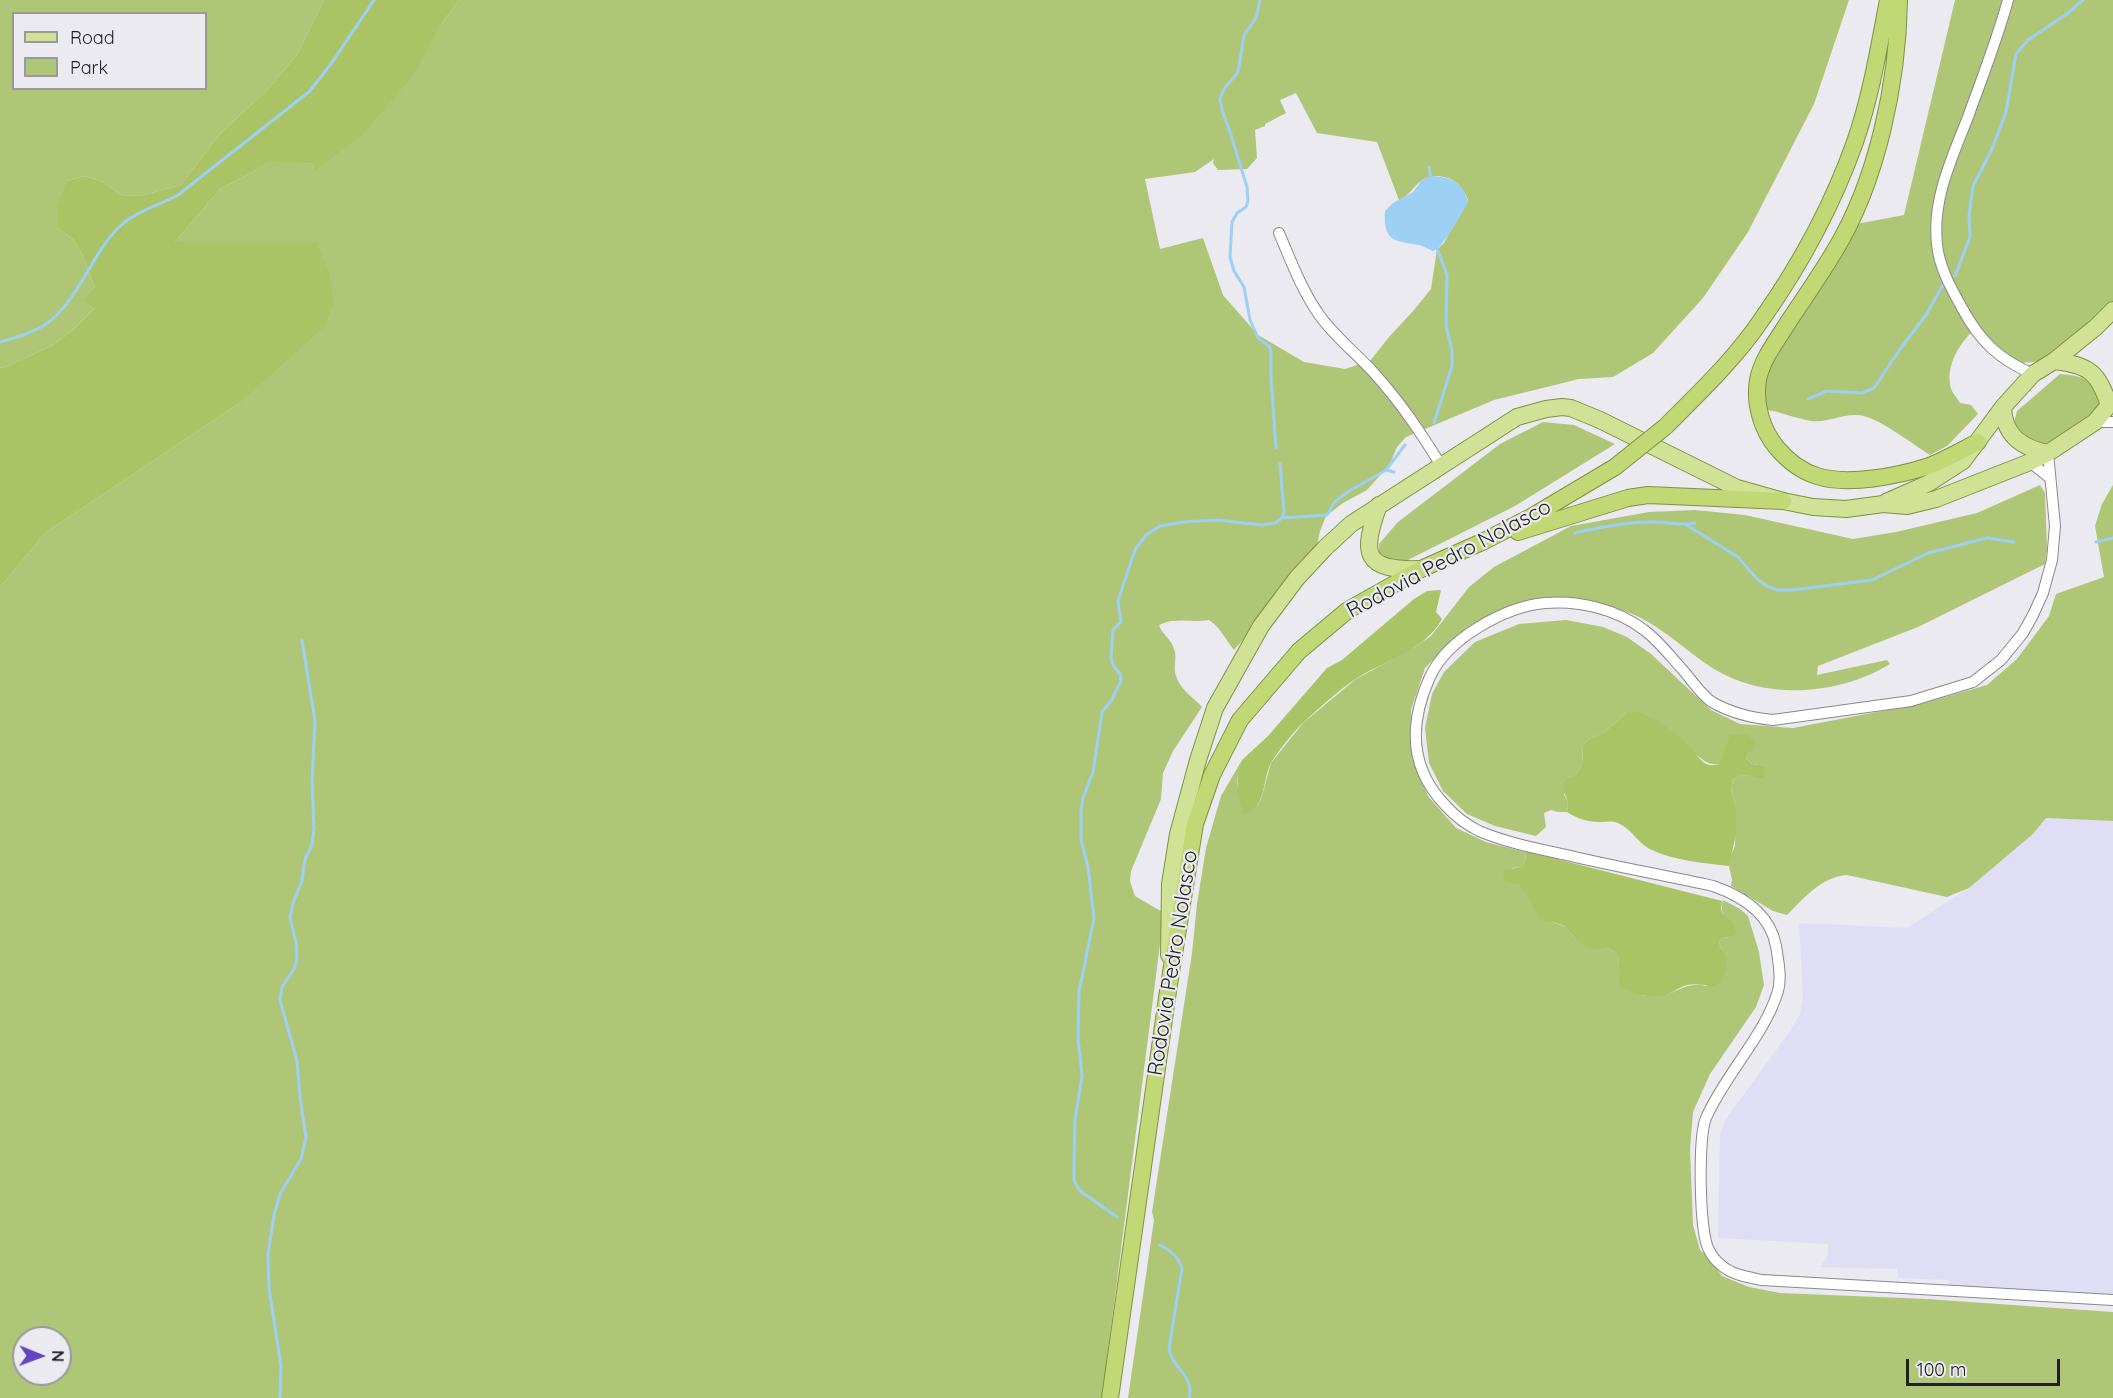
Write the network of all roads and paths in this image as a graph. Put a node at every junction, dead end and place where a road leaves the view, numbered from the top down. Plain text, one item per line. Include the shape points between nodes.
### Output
1 (1888, 0) edge
2 (1899, 0) edge
3 (2008, 0) edge
4 (1279, 233) dead end
5 (1297, 291) dead end
6 (1312, 304) junction
7 (2113, 310) edge
8 (2054, 361) junction
9 (2033, 374) junction
10 (2112, 404) edge
11 (2003, 407) junction
12 (2095, 422) junction
13 (2113, 422) edge
14 (1978, 442) junction
15 (2048, 453) junction
16 (2030, 462) junction
17 (1442, 467) junction
18 (2050, 478) junction
19 (1783, 501) junction
20 (1883, 504) junction
21 (1379, 505) junction
22 (1482, 542) junction
23 (1420, 569) junction
24 (1168, 991) junction
25 (2113, 1300) edge
26 (1110, 1398) edge

1 - 22 highway, Rodovia Pedro Nolasco, bridge via 1855,141 1816,228 1761,321 1723,369 1665,427 1615,467
2 - 14 highway via 1896,51 1878,146 1859,201 1835,250 1765,358 1758,379 1760,414 1773,443 1787,460 1803,470 1834,479 1903,473 1931,465
3 - 9 street via 1939,197 1937,244 1951,289 1974,330 2001,357
4 - 6 street
5 - 6 street
6 - 17 street via 1413,420
7 - 8 main road
8 - 9 main road
8 - 10 main road via 2076,363 2092,372
9 - 11 main road
10 - 12 main road
11 - 14 main road
11 - 15 main road via 2007,426 2018,442
12 - 13 street
12 - 15 main road
14 - 20 main road via 1947,473
15 - 16 main road
15 - 18 street
16 - 18 street
16 - 20 main road via 1936,499 1907,506
17 - 19 main road via 1517,417 1562,407 1600,420 1737,488
17 - 21 main road
18 - 25 street via 2055,526 2052,560 2043,593 2023,633 2001,660 1973,682 1911,701 1773,720 1754,718 1710,701 1659,644 1626,619 1585,605 1545,603 1521,608 1480,626 1450,648 1433,670 1421,698 1416,739 1419,766 1434,794 1479,831 1528,847 1713,886 1748,902 1764,918 1779,960 1778,990 1764,1023 1704,1121 1703,1231 1708,1250 1720,1265 1762,1280
19 - 20 main road via 1846,509
19 - 22 highway via 1648,495
21 - 23 main road via 1368,543 1372,560 1391,568
21 - 24 main road via 1351,524 1297,578 1261,626 1215,708 1173,864
22 - 23 highway, Rodovia Pedro Nolasco
23 - 24 highway, Rodovia Pedro Nolasco via 1348,610 1299,651 1240,720 1212,775 1195,824
24 - 26 highway, Rodovia Pedro Nolasco

